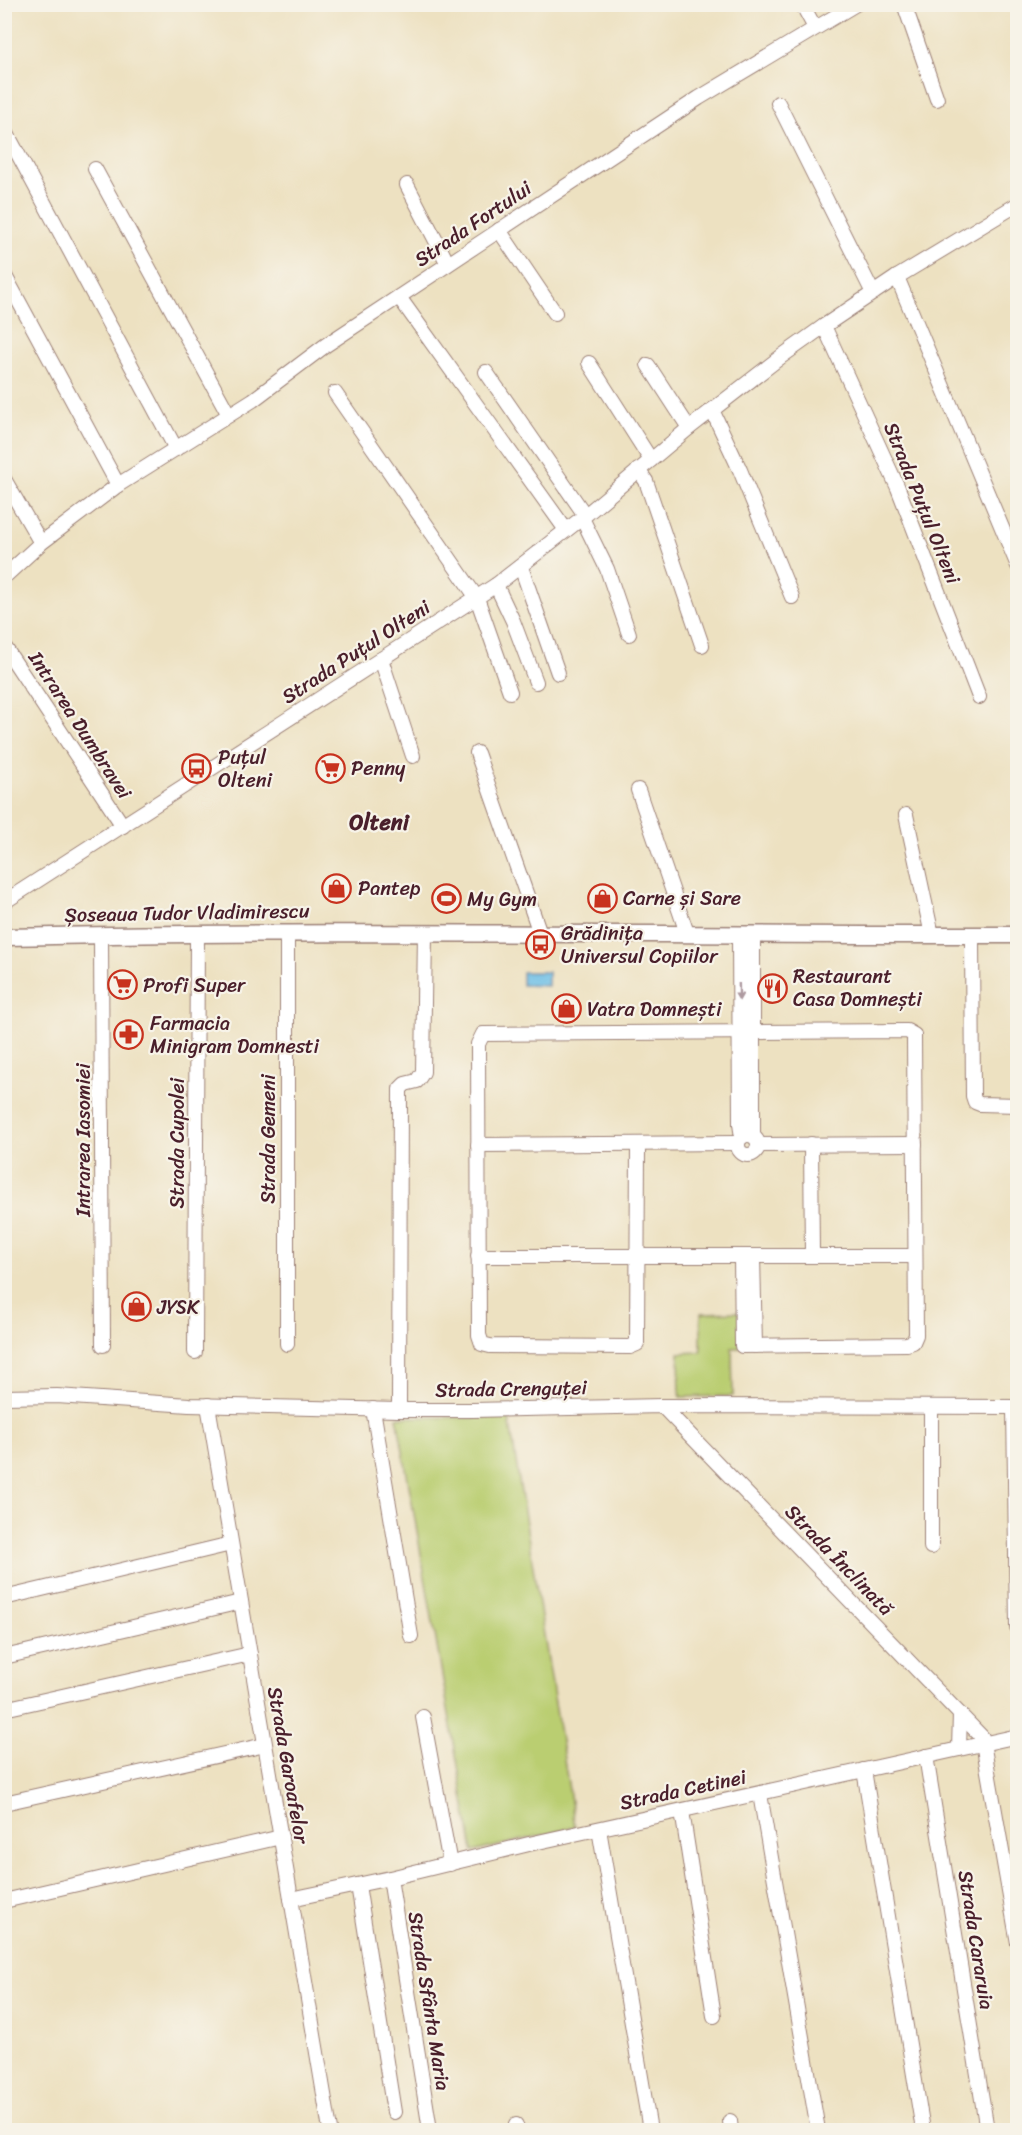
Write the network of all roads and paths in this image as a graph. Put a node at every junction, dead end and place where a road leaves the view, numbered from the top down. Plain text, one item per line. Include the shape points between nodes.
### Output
1 (802, 4) edge
2 (856, 4) edge
3 (904, 4) edge
4 (815, 28) junction
5 (937, 99) dead end
6 (777, 103) dead end
7 (4, 128) edge
8 (95, 169) dead end
9 (407, 185) dead end
10 (1017, 204) edge
11 (500, 230) junction
12 (448, 264) junction
13 (4, 274) edge
14 (897, 277) junction
15 (873, 293) junction
16 (399, 297) junction
17 (555, 313) dead end
18 (824, 326) junction
19 (589, 363) dead end
20 (648, 365) dead end
21 (486, 372) dead end
22 (335, 393) dead end
23 (712, 410) junction
24 (229, 415) junction
25 (689, 428) junction
26 (176, 449) junction
27 (651, 460) junction
28 (638, 470) junction
29 (4, 479) edge
30 (118, 485) junction
31 (584, 517) junction
32 (566, 530) junction
33 (41, 543) junction
34 (1017, 566) edge
35 (521, 567) junction
36 (4, 577) edge
37 (496, 585) junction
38 (792, 597) dead end
39 (477, 598) junction
40 (629, 634) dead end
41 (702, 645) dead end
42 (4, 646) edge
43 (381, 659) junction
44 (558, 674) dead end
45 (536, 682) dead end
46 (510, 692) dead end
47 (979, 697) dead end
48 (477, 753) dead end
49 (413, 756) dead end
50 (638, 790) dead end
51 (906, 815) dead end
52 (123, 826) junction
53 (4, 902) edge
54 (288, 933) junction
55 (424, 933) junction
56 (540, 933) junction
57 (687, 933) junction
58 (197, 934) junction
59 (746, 934) junction
60 (101, 935) junction
61 (933, 935) junction
62 (972, 935) junction
63 (1017, 935) edge
64 (4, 937) edge
65 (747, 1032) junction
66 (1017, 1105) edge
67 (748, 1140) junction
68 (811, 1144) junction
69 (915, 1144) junction
70 (478, 1145) junction
71 (638, 1145) junction
72 (478, 1256) junction
73 (637, 1256) junction
74 (747, 1256) junction
75 (812, 1256) junction
76 (915, 1256) junction
77 (287, 1344) dead end
78 (104, 1345) dead end
79 (195, 1352) dead end
80 (4, 1397) edge
81 (208, 1406) junction
82 (662, 1406) junction
83 (931, 1407) junction
84 (1016, 1407) edge
85 (373, 1409) junction
86 (399, 1410) junction
87 (231, 1544) junction
88 (932, 1547) dead end
89 (4, 1598) edge
90 (241, 1602) junction
91 (1017, 1627) edge
92 (411, 1636) dead end
93 (250, 1654) junction
94 (4, 1657) edge
95 (4, 1709) edge
96 (960, 1714) junction
97 (423, 1717) dead end
98 (1017, 1736) edge
99 (984, 1743) junction
100 (265, 1745) junction
101 (959, 1749) junction
102 (926, 1756) junction
103 (864, 1770) junction
104 (760, 1794) junction
105 (4, 1803) edge
106 (681, 1811) junction
107 (600, 1829) junction
108 (281, 1837) junction
109 (450, 1864) junction
110 (390, 1878) junction
111 (358, 1885) junction
112 (291, 1899) junction
113 (4, 1901) edge
114 (1017, 1943) edge
115 (714, 2016) dead end
116 (394, 2112) dead end
117 (330, 2130) edge
118 (430, 2130) edge
119 (650, 2130) edge
120 (818, 2130) edge
121 (923, 2130) edge
122 (987, 2130) edge

1 - 4 street
2 - 4 street, Strada Fortului
3 - 5 street
4 - 11 street, Strada Fortului via 699,98
6 - 15 street
7 - 26 street
8 - 24 street
9 - 12 street
10 - 14 street, Strada Puțul Olteni
11 - 12 street, Strada Fortului
11 - 17 street
12 - 16 street, Strada Fortului
13 - 30 street
14 - 15 street, Strada Puțul Olteni
14 - 34 street
15 - 18 street, Strada Puțul Olteni
16 - 24 street, Strada Fortului
16 - 32 street
18 - 23 street, Strada Puțul Olteni
18 - 47 street, Strada Puțul Olteni via 898,488
19 - 27 street
20 - 25 street
21 - 31 street
22 - 39 street
23 - 25 street, Strada Puțul Olteni
23 - 38 street
24 - 26 street, Strada Fortului
25 - 27 street, Strada Puțul Olteni
26 - 30 street, Strada Fortului
27 - 28 street, Strada Puțul Olteni
28 - 31 street, Strada Puțul Olteni
28 - 41 street via 646,481
29 - 33 street
30 - 33 street, Strada Fortului
31 - 32 street, Strada Puțul Olteni
31 - 40 street
32 - 35 street, Strada Puțul Olteni
33 - 36 street, Strada Fortului
35 - 37 street, Strada Puțul Olteni
35 - 44 street
37 - 39 street, Strada Puțul Olteni
37 - 45 street
39 - 43 street, Strada Puțul Olteni
39 - 46 street
42 - 52 street, Intrarea Dumbravei
43 - 49 street
43 - 52 street, Strada Puțul Olteni
48 - 56 street
50 - 57 street
51 - 61 street
52 - 53 street, Strada Puțul Olteni
54 - 55 main road, Șoseaua Tudor Vladimirescu
54 - 58 main road, Șoseaua Tudor Vladimirescu
54 - 77 street, Strada Gemeni
55 - 56 main road, Șoseaua Tudor Vladimirescu
55 - 86 street via 423,1072 417,1081 400,1089
56 - 57 main road, Șoseaua Tudor Vladimirescu
57 - 59 main road, Șoseaua Tudor Vladimirescu
58 - 60 main road, Șoseaua Tudor Vladimirescu
58 - 79 street, Strada Cupolei
59 - 61 main road, Șoseaua Tudor Vladimirescu
59 - 65 street
60 - 64 main road, Șoseaua Tudor Vladimirescu
60 - 78 street, Intrarea Iasomiei
61 - 62 main road, Șoseaua Tudor Vladimirescu
62 - 63 main road, Șoseaua Tudor Vladimirescu
62 - 66 street via 973,1096 980,1104
65 - 67 street
65 - 69 street via 911,1032 915,1038
65 - 70 street via 483,1034 478,1044
67 - 68 street
67 - 71 street
68 - 69 street
68 - 75 street
69 - 76 street
70 - 71 street
70 - 72 street
71 - 73 street
72 - 73 street
72 - 73 street via 482,1344 630,1347 638,1341
73 - 74 street
74 - 75 street
74 - 76 street via 742,1346 913,1342
75 - 76 street
80 - 81 street, Strada Crenguței via 81,1397
81 - 85 street, Strada Crenguței
81 - 87 street, Strada Garoafelor
82 - 83 street, Strada Crenguței
82 - 86 street, Strada Crenguței
82 - 96 street, Strada Înclinată
83 - 84 street, Strada Crenguței
83 - 88 street
84 - 91 street
85 - 86 street, Strada Crenguței
85 - 92 street
87 - 89 street
87 - 90 street, Strada Garoafelor
90 - 93 street, Strada Garoafelor
90 - 94 street
93 - 95 street
93 - 100 street, Strada Garoafelor
96 - 99 street, Strada Înclinată
96 - 101 street
97 - 109 street
98 - 99 street, Strada Cetinei
99 - 101 street, Strada Cetinei
99 - 114 street
100 - 105 street
100 - 108 street, Strada Garoafelor
101 - 102 street, Strada Cetinei
102 - 103 street, Strada Cetinei
102 - 122 street, Strada Cararuia
103 - 104 street, Strada Cetinei
103 - 121 street
104 - 106 street, Strada Cetinei
104 - 120 street
106 - 107 street, Strada Cetinei
106 - 115 street
107 - 109 street, Strada Cetinei
107 - 119 street
108 - 112 street, Strada Garoafelor
108 - 113 street
109 - 110 street, Strada Cetinei
110 - 111 street, Strada Cetinei
110 - 118 street, Strada Sfânta Maria
111 - 112 street, Strada Cetinei
111 - 116 street
112 - 117 street, Strada Garoafelor

